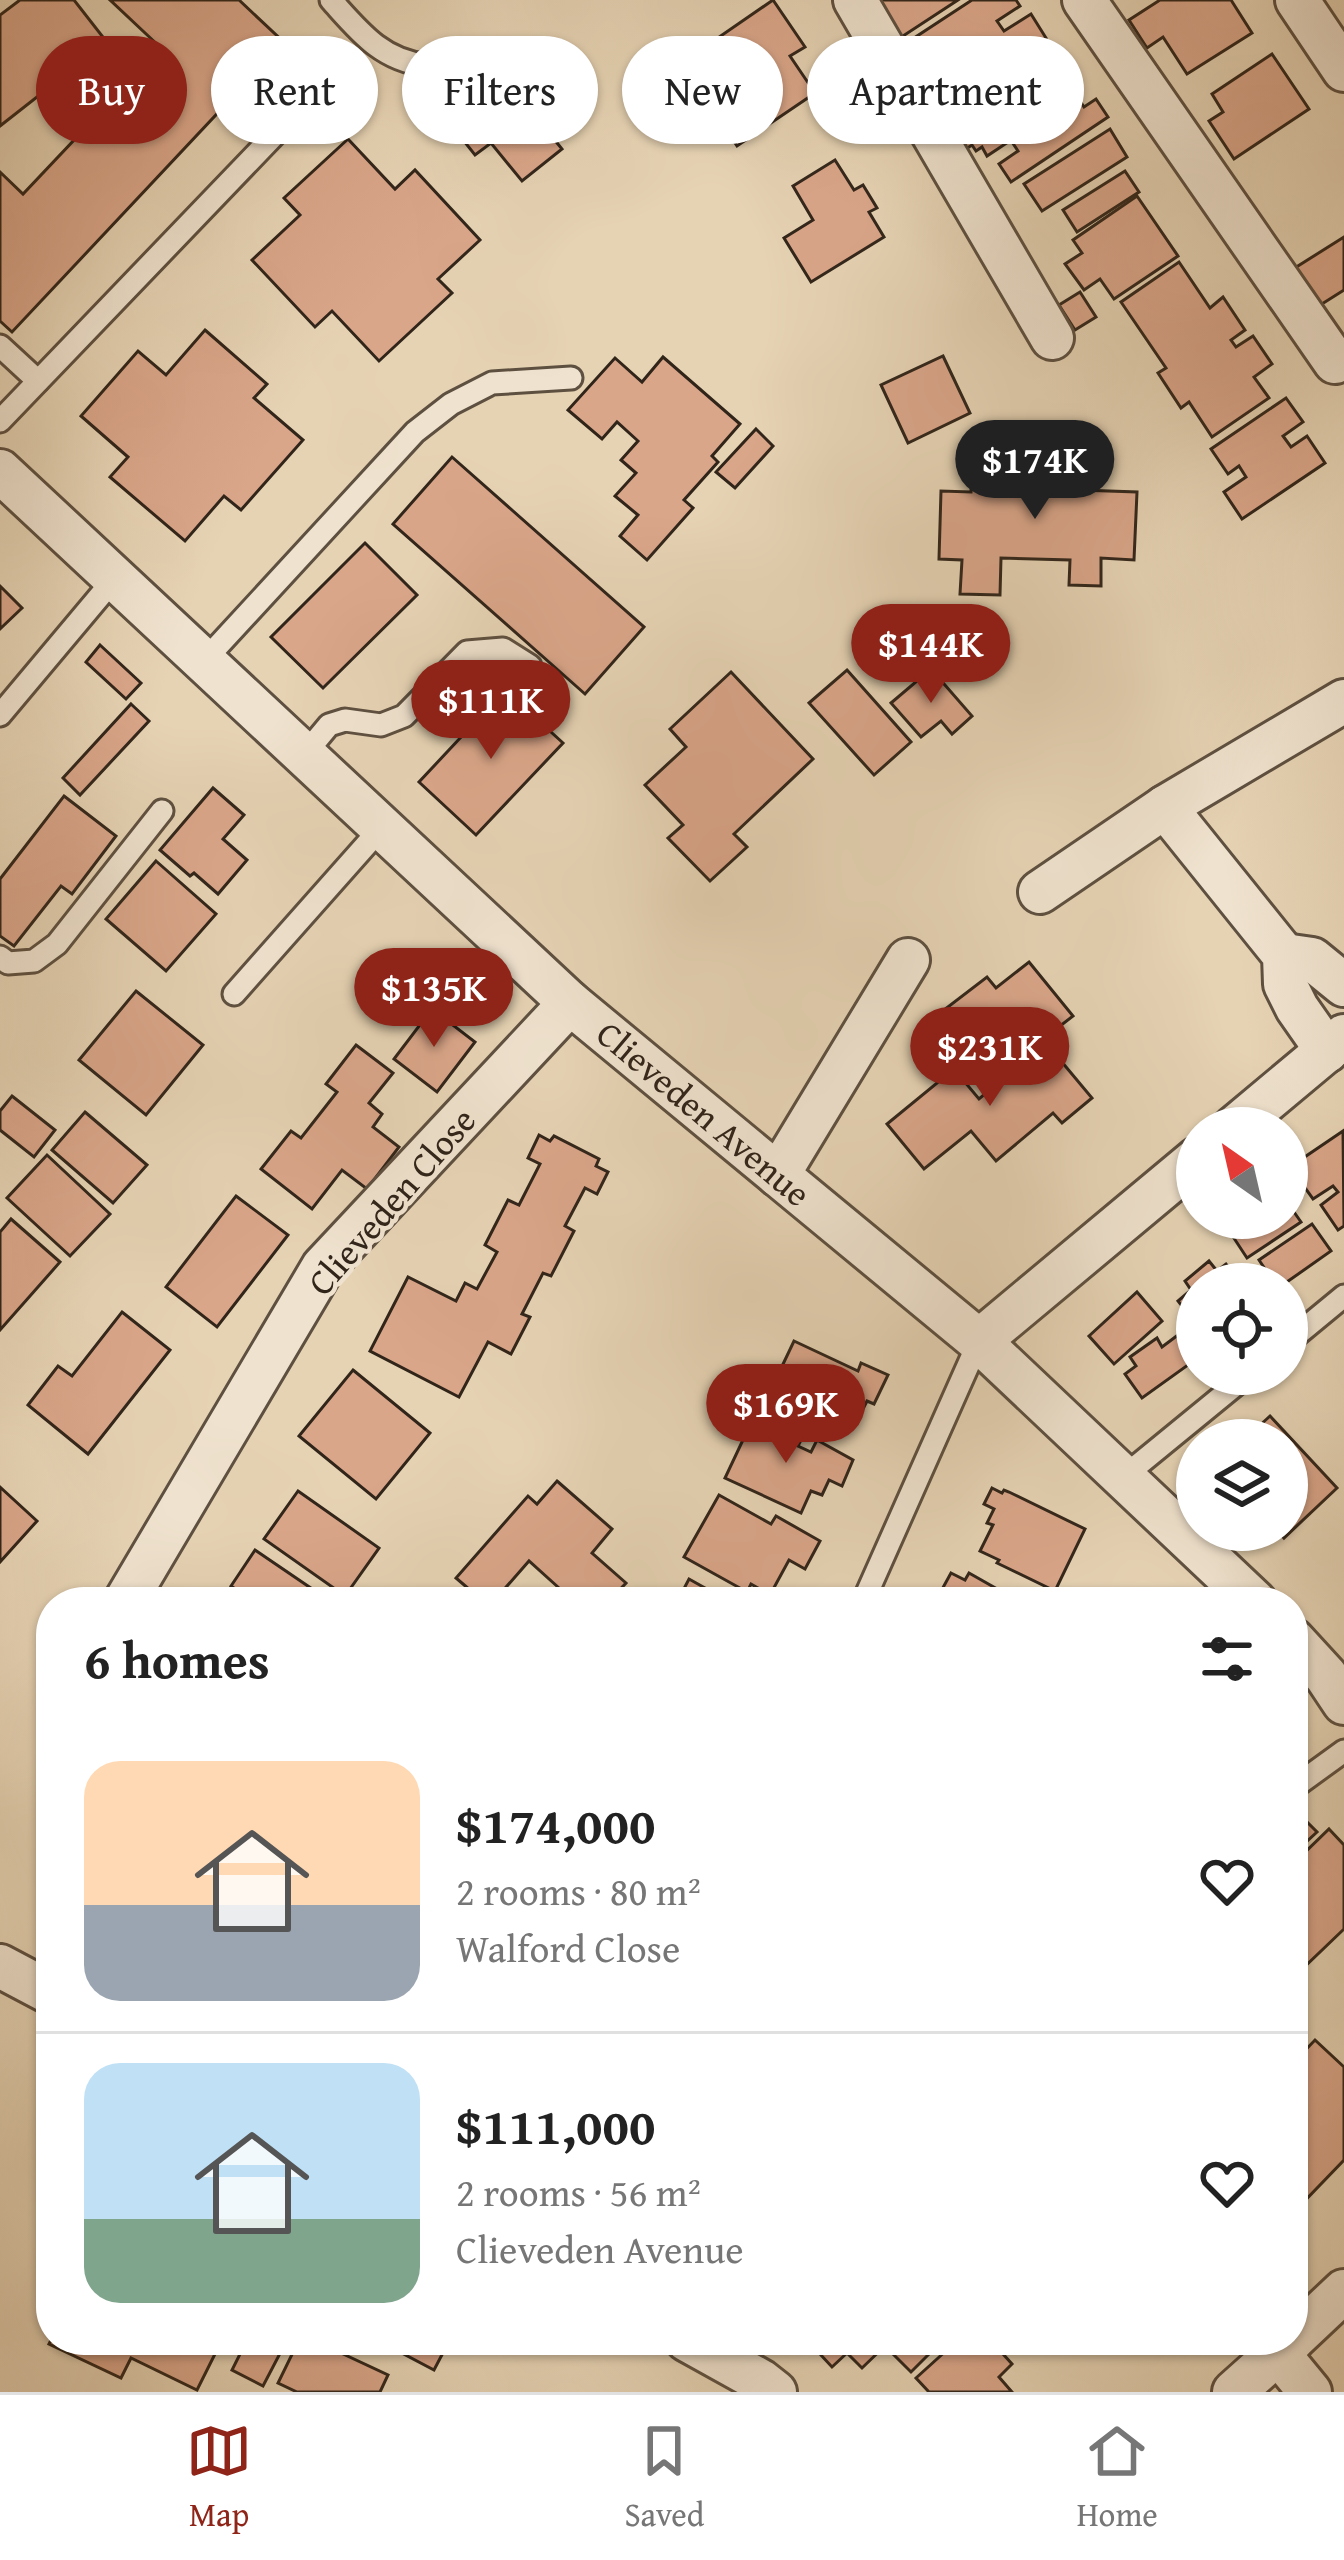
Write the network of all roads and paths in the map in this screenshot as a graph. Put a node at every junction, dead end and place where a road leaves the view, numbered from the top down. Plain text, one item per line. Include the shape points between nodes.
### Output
1 (331, 0) edge
2 (855, 0) edge
3 (1084, 0) edge
4 (1297, 0) edge
5 (402, 62) edge
6 (1344, 70) edge
7 (267, 144) edge
8 (1052, 338) dead end
9 (0, 346) edge
10 (1335, 362) dead end
11 (571, 378) dead end
12 (38, 381) junction
13 (0, 421) edge
14 (0, 471) edge
15 (115, 578) junction
16 (204, 661) junction
17 (530, 666) dead end
18 (1344, 701) edge
19 (0, 715) edge
20 (304, 755) junction
21 (1166, 807) junction
22 (162, 812) dead end
23 (382, 827) junction
24 (1040, 892) dead end
25 (1284, 955) junction
26 (0, 957) edge
27 (908, 960) dead end
28 (1344, 985) edge
29 (234, 994) dead end
30 (570, 1003) junction
31 (1335, 1044) edge
32 (1259, 1107) edge
33 (778, 1175) junction
34 (1176, 1177) edge
35 (1344, 1296) edge
36 (1308, 1325) edge
37 (979, 1341) junction
38 (1223, 1395) edge
39 (1121, 1478) junction
40 (133, 1587) edge
41 (870, 1587) edge
42 (1239, 1587) edge
43 (1308, 1656) edge
44 (1344, 1703) edge
45 (1344, 1751) edge
46 (1308, 1777) edge
47 (0, 1966) edge
48 (36, 1985) edge
49 (1344, 2291) edge
50 (1308, 2325) edge
51 (715, 2355) edge
52 (1276, 2355) edge
53 (1293, 2355) edge
54 (775, 2392) edge
55 (1234, 2392) edge
56 (1310, 2392) edge

1 - 5 lane
2 - 8 street
3 - 10 street
4 - 6 street
7 - 12 lane
9 - 12 lane
11 - 16 lane via 492,383 451,404 415,432
12 - 13 lane
14 - 15 street, Clieveden Avenue
15 - 16 street, Clieveden Avenue
15 - 19 lane
16 - 20 street, Clieveden Avenue
17 - 20 lane via 503,649 467,652 404,716 381,725 329,725
18 - 21 street
20 - 23 street, Clieveden Avenue
21 - 24 street
21 - 25 street
22 - 26 lane via 57,944 34,962
23 - 29 lane
23 - 30 street, Clieveden Avenue
25 - 28 street via 1312,959
25 - 31 street via 1297,1008
27 - 33 street
30 - 33 street, Clieveden Avenue
30 - 40 street, Clieveden Close via 323,1267
31 - 32 street
33 - 37 street, Clieveden Avenue
34 - 37 street
35 - 36 lane
37 - 39 street, Clieveden Avenue
37 - 41 lane
38 - 39 lane
39 - 42 street, Clieveden Avenue
43 - 44 street
45 - 46 lane
47 - 48 street
49 - 50 street
51 - 54 street
52 - 55 street
53 - 56 street

